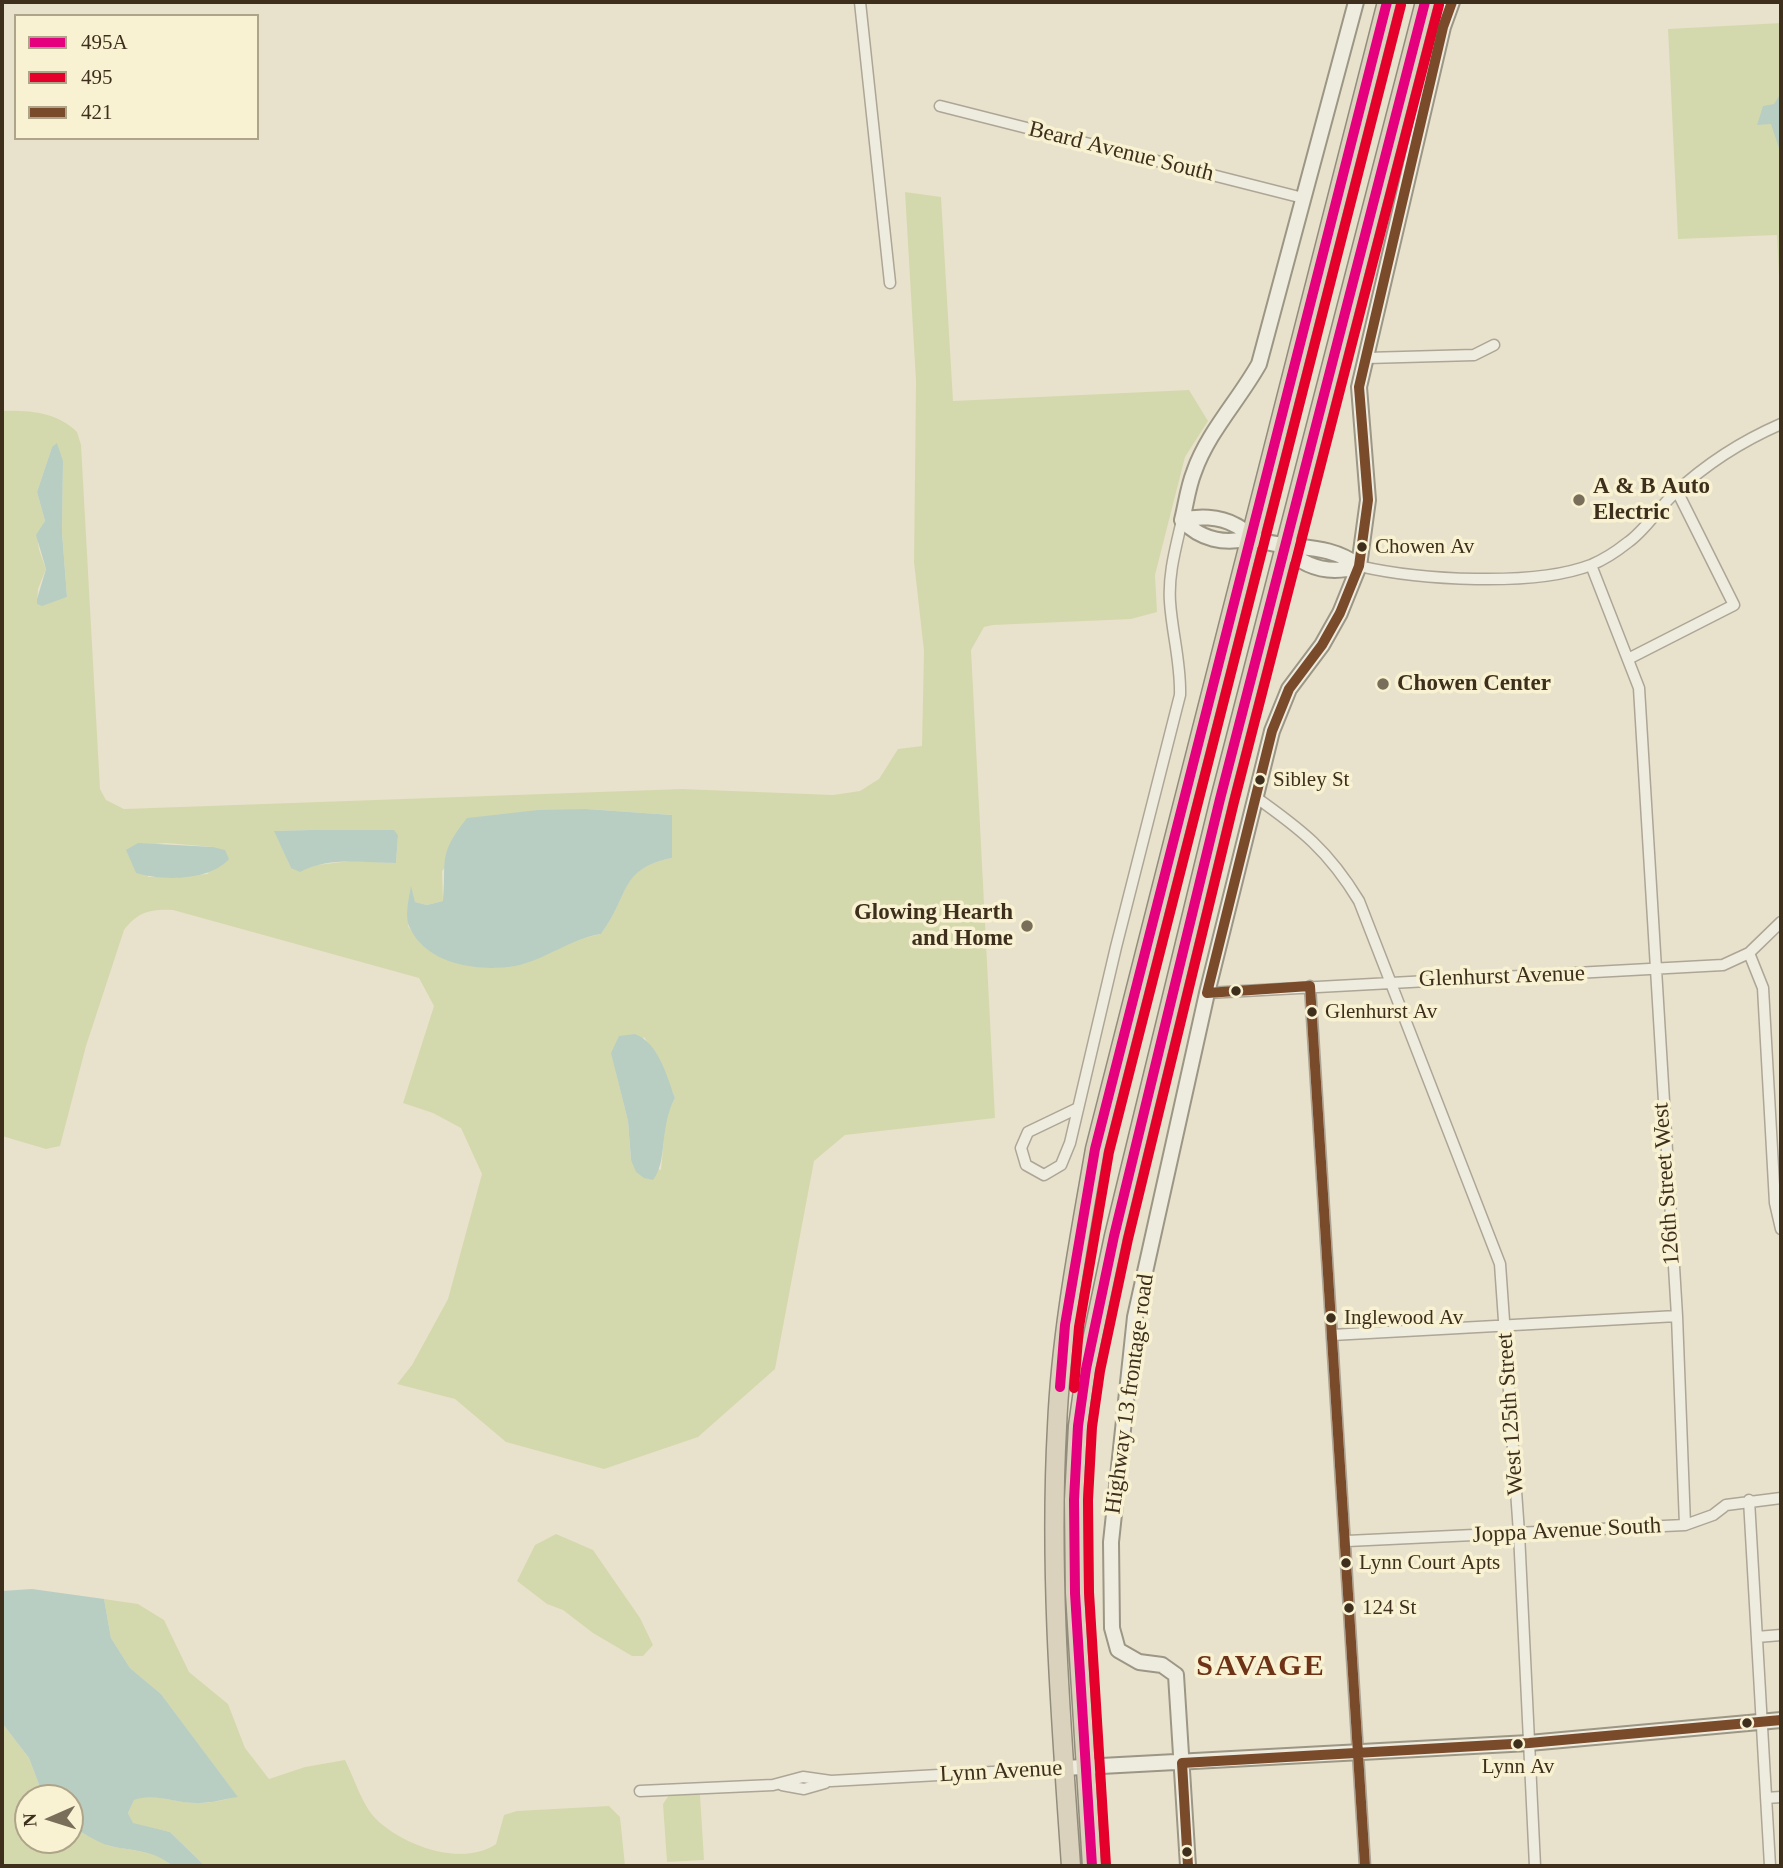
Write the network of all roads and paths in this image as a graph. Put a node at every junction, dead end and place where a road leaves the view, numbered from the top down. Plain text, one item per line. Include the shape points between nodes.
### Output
1 (860, 2) edge
2 (1356, 2) edge
3 (1387, 2) edge
4 (1425, 2) edge
5 (1452, 2) edge
6 (940, 106) dead end
7 (1303, 198) junction
8 (890, 283) dead end
9 (1494, 345) dead end
10 (1367, 358) junction
11 (1781, 424) edge
12 (1677, 491) junction
13 (1182, 520) junction
14 (1250, 538) junction
15 (1284, 547) junction
16 (1591, 565) junction
17 (1359, 566) junction
18 (1628, 659) junction
19 (1254, 796) junction
20 (1781, 922) edge
21 (1749, 953) junction
22 (1655, 970) junction
23 (1391, 982) junction
24 (1310, 986) junction
25 (1207, 993) junction
26 (1078, 1108) junction
27 (1781, 1229) edge
28 (1676, 1316) junction
29 (1505, 1325) junction
30 (1332, 1335) junction
31 (1781, 1498) edge
32 (1749, 1500) junction
33 (1685, 1525) junction
34 (1519, 1533) junction
35 (1347, 1541) junction
36 (1781, 1635) edge
37 (1757, 1637) junction
38 (1781, 1720) edge
39 (1762, 1721) junction
40 (1529, 1743) junction
41 (1359, 1753) junction
42 (1182, 1763) junction
43 (1085, 1767) junction
44 (1065, 1768) junction
45 (640, 1791) dead end
46 (1781, 1797) edge
47 (1766, 1798) junction
48 (1071, 1866) edge
49 (1091, 1866) edge
50 (1188, 1866) edge
51 (1365, 1866) edge
52 (1535, 1866) edge
53 (1770, 1866) edge

1 - 8 street
2 - 7 street
3 - 14 highway
4 - 15 highway
5 - 10 street
6 - 7 street, Beard Avenue South
7 - 13 street via 1259,364 1194,471
9 - 10 street via 1474,355
10 - 17 street via 1359,387 1368,500
11 - 12 street via 1721,456
12 - 16 street via 1630,542
12 - 18 street via 1734,606
13 - 14 street via 1195,534 1233,543
13 - 26 street via 1170,574 1180,695
14 - 15 street
14 - 44 highway via 1095,1149 1065,1325 1054,1500
15 - 17 street via 1300,563 1339,572
15 - 43 highway via 1114,1236 1086,1369 1074,1500
16 - 17 street via 1548,575 1445,579
16 - 18 street, 126th Street West
17 - 19 street via 1322,645 1289,689
18 - 22 street, 126th Street West via 1639,688
19 - 23 street, West 125th Street via 1307,834 1338,866 1359,901
19 - 25 street
20 - 21 street, Glenhurst Avenue
21 - 22 street, Glenhurst Avenue via 1723,965
21 - 27 street via 1763,988 1775,1203
22 - 23 street, Glenhurst Avenue
22 - 28 street, 126th Street West
23 - 24 street, Glenhurst Avenue
23 - 29 street, West 125th Street via 1500,1264
24 - 25 street, Glenhurst Avenue
24 - 30 street
25 - 42 street, Highway 13 frontage road via 1135,1317 1111,1542 1112,1628 1118,1650 1177,1675
26 - 26 street via 1028,1132 1021,1148 1026,1165 1044,1175 1062,1165
28 - 29 street
28 - 33 street, 126th Street West
29 - 30 street
29 - 34 street, West 125th Street
30 - 35 street
31 - 32 street, Joppa Avenue South
32 - 33 street, Joppa Avenue South via 1726,1505
32 - 37 street
33 - 34 street, Joppa Avenue South
34 - 35 street, Joppa Avenue South
34 - 40 street, West 125th Street
35 - 41 street
36 - 37 street
37 - 39 street
38 - 39 street, Lynn Avenue
39 - 40 street, Lynn Avenue
39 - 47 street
40 - 41 street, Lynn Avenue
40 - 52 street, West 125th Street
41 - 42 street, Lynn Avenue
41 - 51 street
42 - 43 street, Lynn Avenue
42 - 50 street
43 - 44 street, Lynn Avenue
43 - 49 highway
44 - 45 street, Lynn Avenue via 831,1781 803,1777 778,1784
44 - 48 highway
46 - 47 street
47 - 53 street

